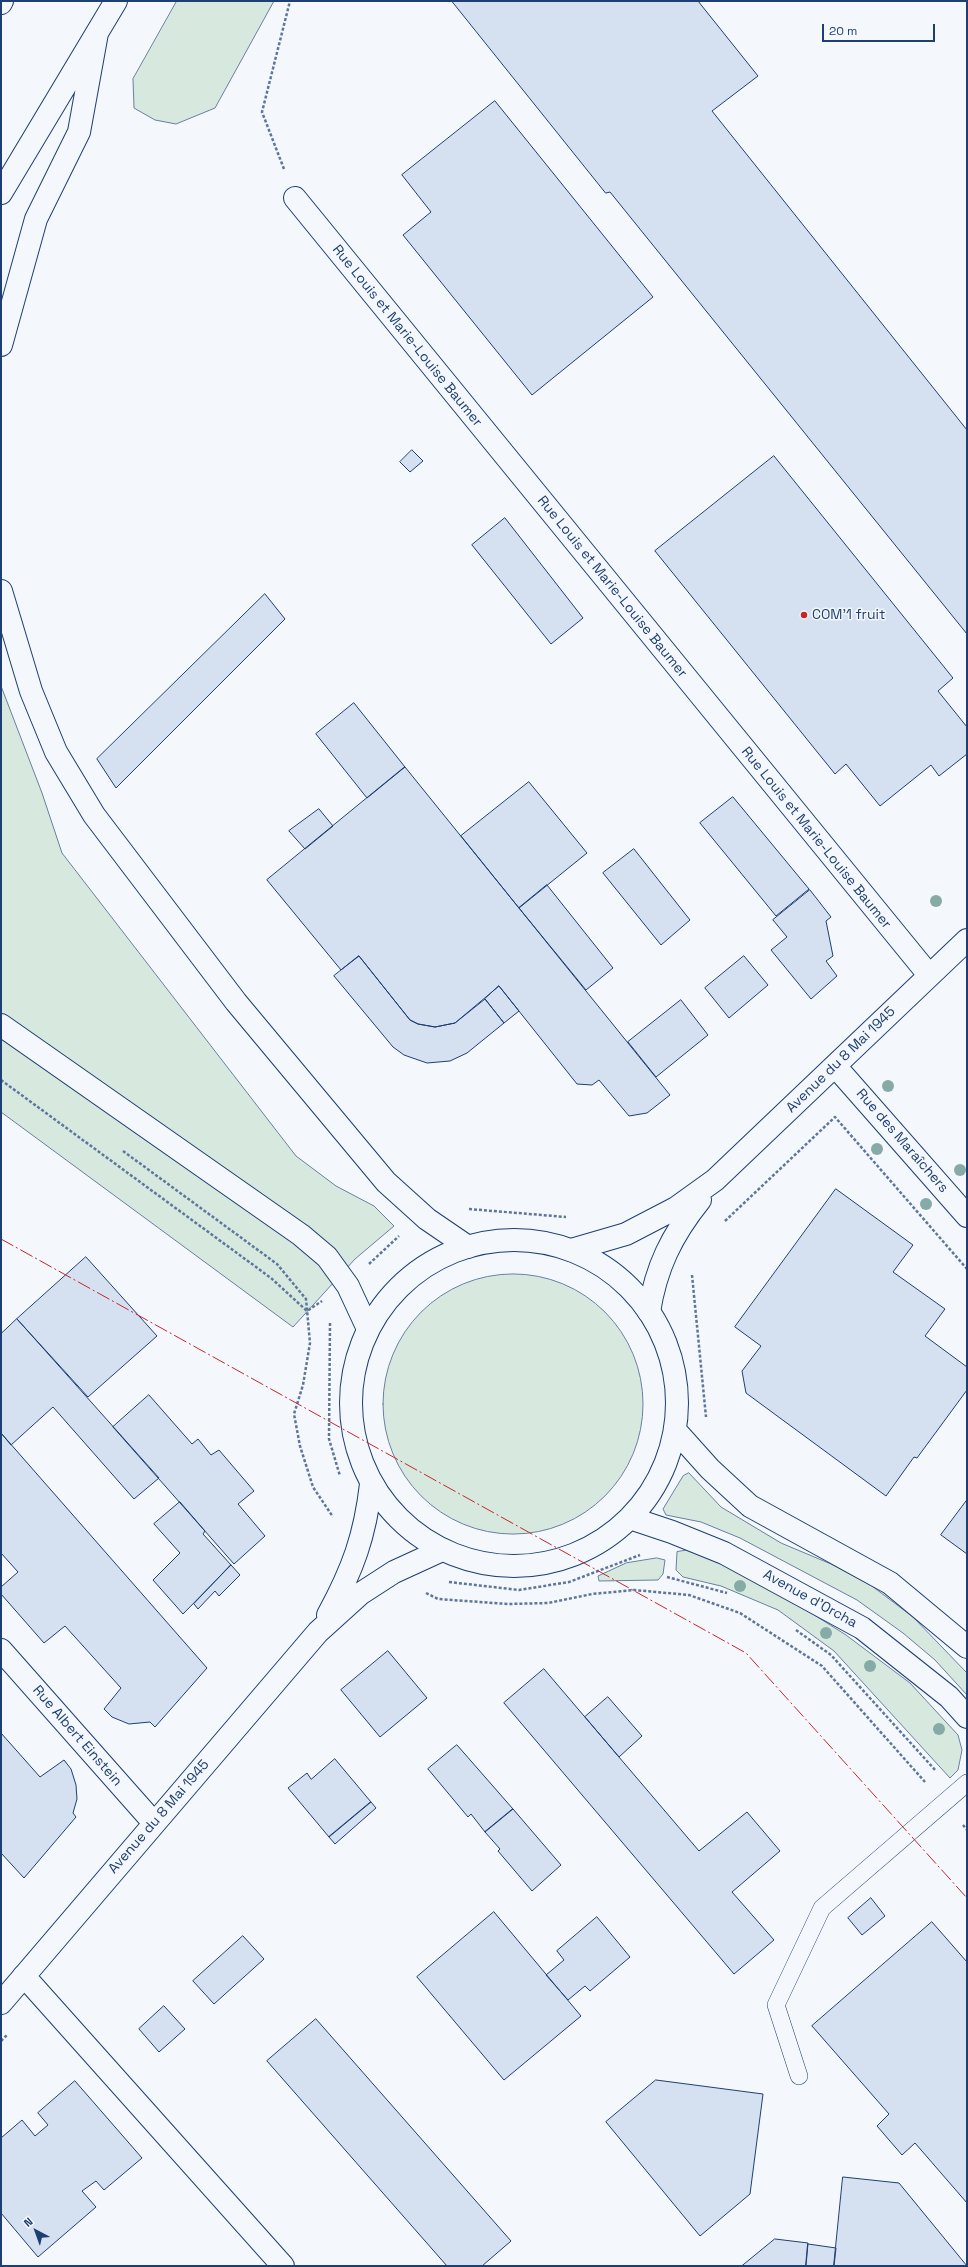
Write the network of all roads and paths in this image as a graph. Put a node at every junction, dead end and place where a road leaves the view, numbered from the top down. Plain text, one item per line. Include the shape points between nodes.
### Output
1 (116, 1) edge
2 (290, 1) edge
3 (97, 33) junction
4 (1, 193) edge
5 (295, 198) joint
6 (1, 345) edge
7 (1, 591) edge
8 (967, 940) edge
9 (929, 976) junction
10 (1, 1024) edge
11 (836, 1067) junction
12 (1, 1080) edge
13 (116, 1147) dead end
14 (715, 1180) junction
15 (967, 1216) edge
16 (572, 1218) dead end
17 (427, 1219) junction
18 (723, 1224) dead end
19 (468, 1247) junction
20 (571, 1250) junction
21 (662, 1262) junction
22 (967, 1269) edge
23 (339, 1291) junction
24 (307, 1311) junction
25 (649, 1312) junction
26 (368, 1329) junction
27 (707, 1423) dead end
28 (675, 1430) junction
29 (342, 1481) dead end
30 (371, 1484) junction
31 (630, 1518) junction
32 (361, 1542) junction
33 (442, 1550) junction
34 (641, 1554) dead end
35 (394, 1572) junction
36 (667, 1577) dead end
37 (444, 1582) dead end
38 (728, 1593) dead end
39 (789, 1625) dead end
40 (318, 1632) junction
41 (967, 1647) edge
42 (1, 1650) edge
43 (967, 1717) edge
44 (956, 1793) edge
45 (154, 1823) junction
46 (24, 1976) junction
47 (1, 2003) edge
48 (799, 2076) dead end
49 (284, 2266) edge

1 - 3 main road
2 - 5 path via 262,112
3 - 4 main road
3 - 6 main road via 78,132 36,219
5 - 9 main road, Rue Louis et Marie-Louise Baumer
7 - 17 main road via 31,691 56,752 94,816 236,1002 386,1182
8 - 9 main road, Avenue du 8 Mai 1945
9 - 11 main road, Avenue du 8 Mai 1945
10 - 23 main road via 301,1235 327,1257
11 - 14 main road, Avenue du 8 Mai 1945
11 - 15 main road, Rue des Maraîchers
12 - 24 path via 272,1278
13 - 24 path via 277,1264 306,1299
14 - 20 main road, Avenue du 8 Mai 1945 via 676,1208 626,1234
14 - 21 main road, Avenue du 8 Mai 1945 via 679,1226
16 - 17 path via 454,1208
17 - 19 main road
17 - 23 path via 395,1238
18 - 22 path via 834,1117
19 - 20 main road via 519,1240
19 - 26 main road via 443,1256 420,1270 382,1307
20 - 25 main road via 618,1275
21 - 25 main road, Avenue du 8 Mai 1945 via 653,1285
21 - 27 path via 692,1272
23 - 24 path
23 - 26 main road
23 - 29 path via 329,1439
24 - 32 path via 310,1343 303,1385 294,1414 300,1446 313,1487 335,1520
25 - 28 main road via 671,1356 677,1406
26 - 30 main road via 358,1353 352,1379 350,1406 353,1433 360,1459
28 - 31 main road via 663,1469 651,1492
28 - 41 main road via 710,1469 750,1506 890,1583
30 - 32 main road, Avenue du 8 Mai 1945
30 - 33 main road via 386,1506 405,1525
31 - 33 main road via 613,1533 574,1556 530,1566 485,1565
31 - 43 main road, Avenue d'Orcha via 724,1553 862,1628 949,1697
32 - 40 main road, Avenue du 8 Mai 1945 via 348,1579
33 - 35 main road, Avenue du 8 Mai 1945
34 - 37 path via 570,1582 519,1590
35 - 40 main road, Avenue du 8 Mai 1945 via 360,1594
35 - 44 path via 415,1588 438,1598 473,1603 548,1603 592,1594 634,1590 689,1595 740,1613 822,1666
36 - 38 path
39 - 44 path via 831,1655
40 - 45 main road, Avenue du 8 Mai 1945
42 - 45 main road, Rue Albert Einstein
44 - 48 lane via 822,1908 776,2005
45 - 46 main road, Avenue du 8 Mai 1945
46 - 47 main road, Avenue du 8 Mai 1945
46 - 49 main road

